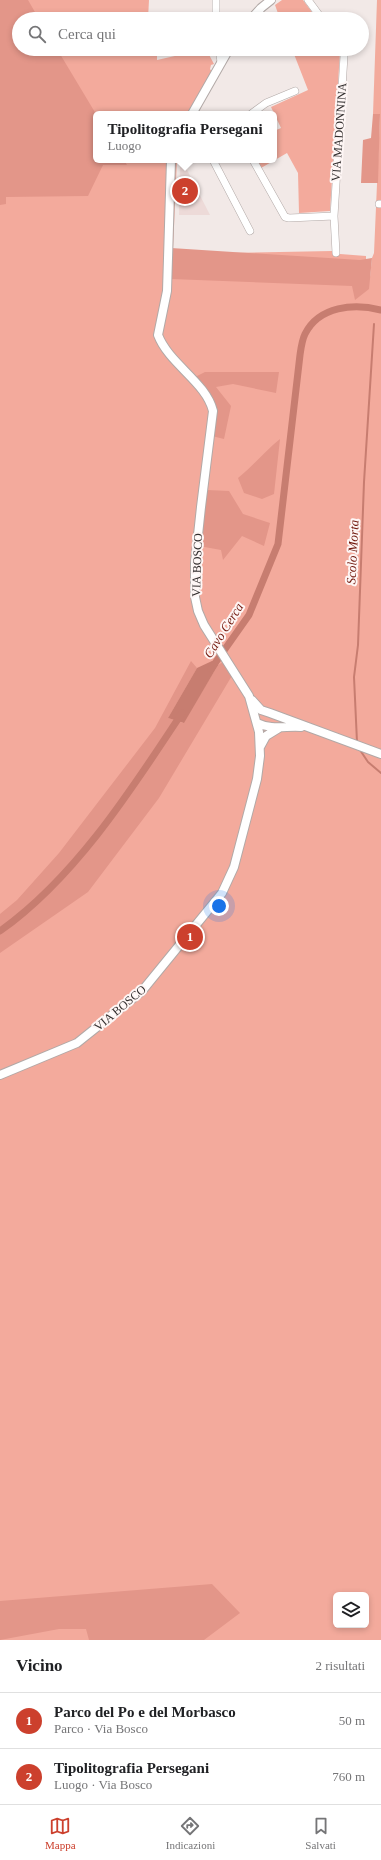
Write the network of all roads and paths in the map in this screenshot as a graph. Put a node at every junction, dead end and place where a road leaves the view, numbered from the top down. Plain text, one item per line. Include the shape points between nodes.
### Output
1 (216, 0) edge
2 (271, 0) edge
3 (308, 0) edge
4 (217, 12) edge
5 (257, 12) edge
6 (317, 12) edge
7 (220, 56) edge
8 (225, 56) edge
9 (344, 56) edge
10 (221, 62) junction
11 (295, 91) dead end
12 (194, 111) edge
13 (255, 111) edge
14 (171, 163) edge
15 (215, 163) edge
16 (255, 163) edge
17 (334, 216) junction
18 (250, 231) dead end
19 (336, 253) dead end
20 (249, 696) junction
21 (270, 713) junction
22 (257, 722) junction
23 (279, 728) junction
24 (308, 728) junction
25 (260, 747) junction
26 (381, 754) edge
27 (0, 1075) edge

1 - 4 street
2 - 5 street
3 - 6 street
7 - 10 street
8 - 10 street
9 - 17 street, VIA MADONNINA
10 - 12 street
11 - 13 street via 266,103
14 - 20 street, VIA BOSCO via 167,291 158,336 168,352 210,400 213,411 200,507 195,584 198,611 214,642
15 - 18 street
16 - 17 street via 284,217
17 - 19 street, VIA MADONNINA
20 - 21 street via 257,706
20 - 22 street, VIA BOSCO
21 - 22 street
21 - 24 street
22 - 23 street via 263,726
22 - 25 street, VIA BOSCO
23 - 24 street
23 - 25 street via 266,736
24 - 26 street
25 - 27 street, VIA BOSCO via 257,779 243,838 234,868 222,893 142,991 77,1043

